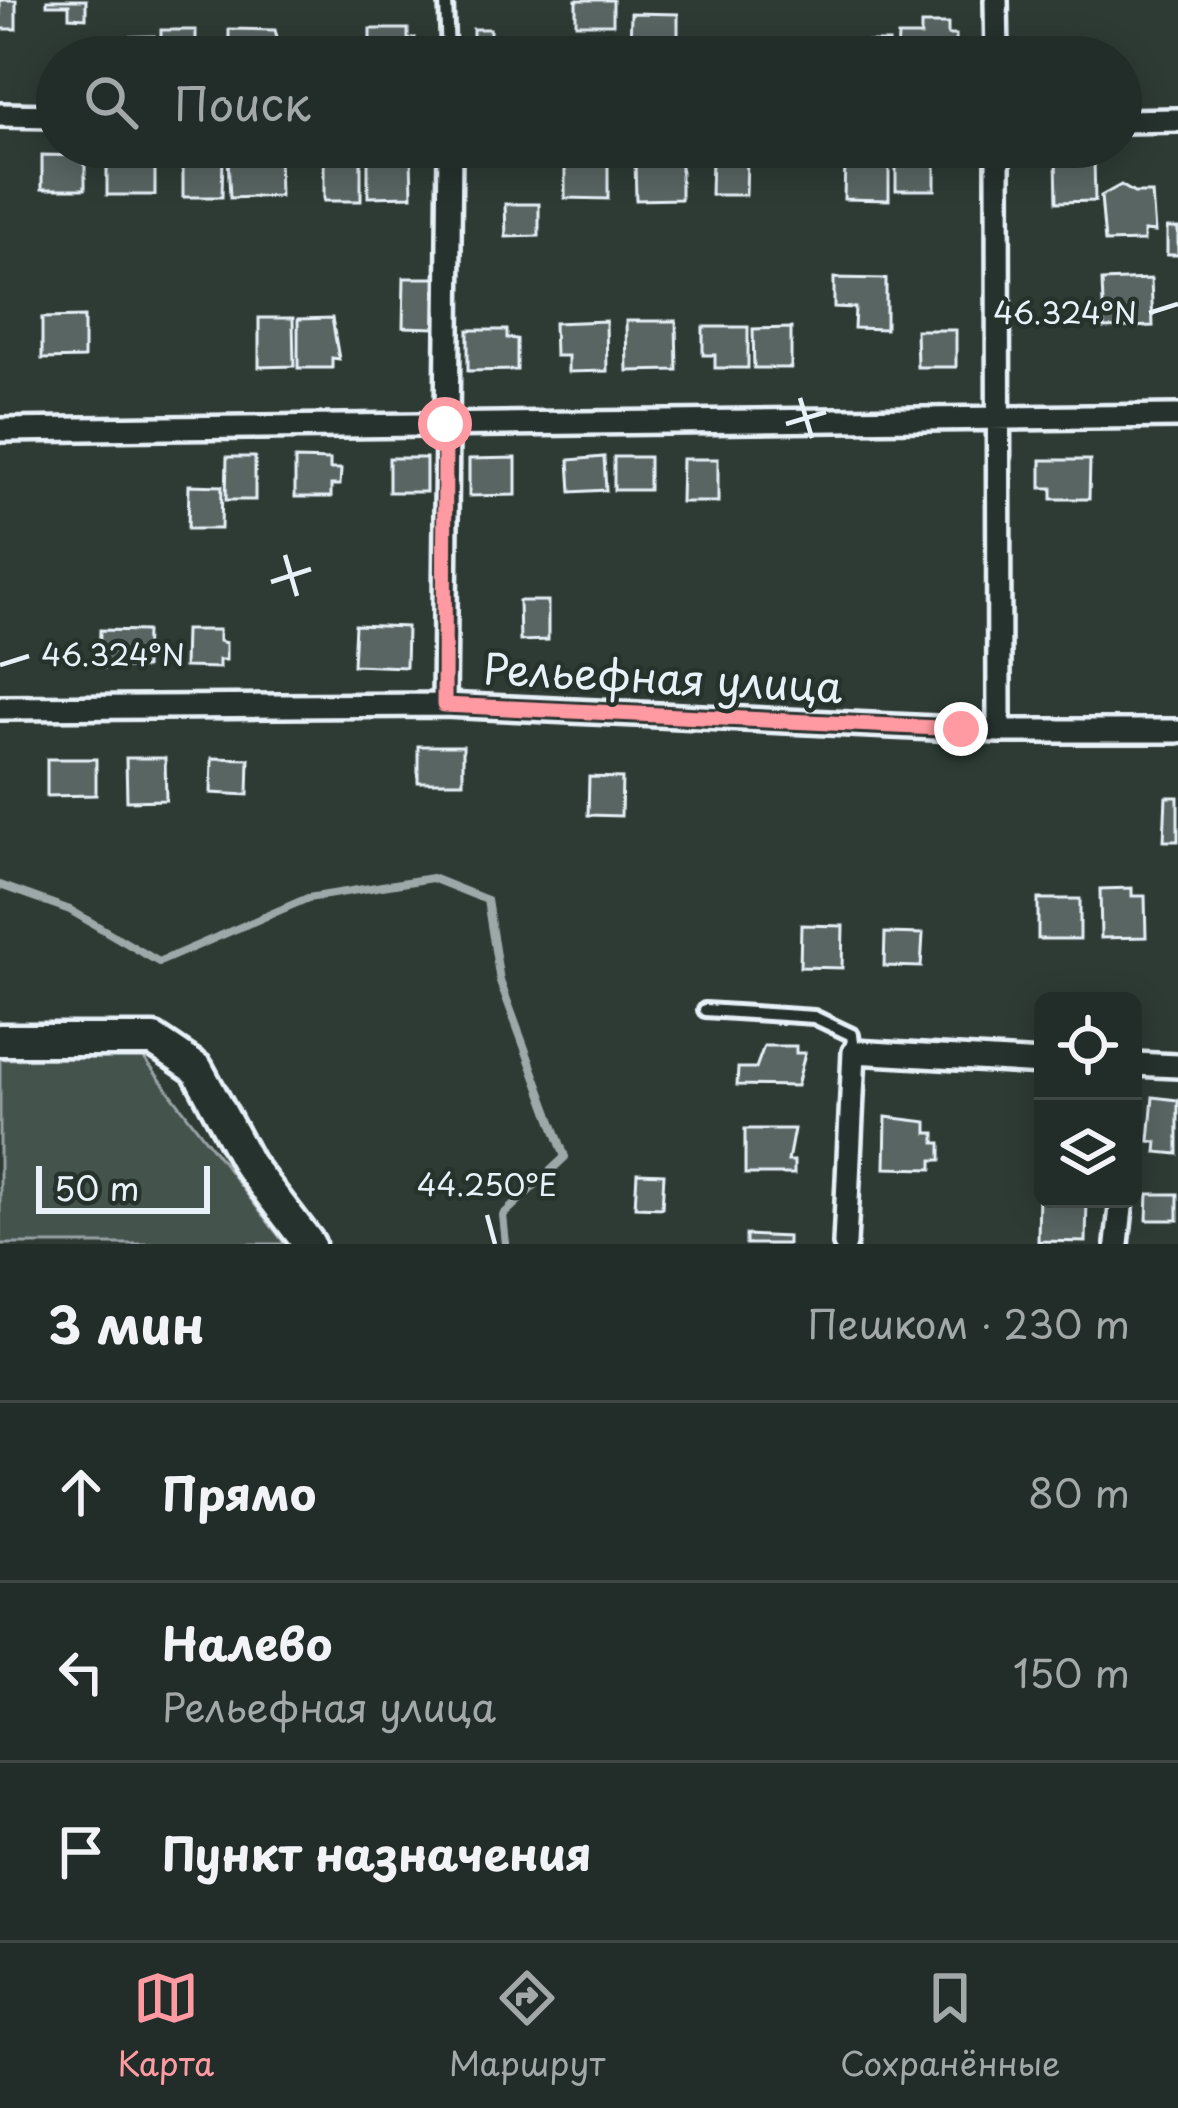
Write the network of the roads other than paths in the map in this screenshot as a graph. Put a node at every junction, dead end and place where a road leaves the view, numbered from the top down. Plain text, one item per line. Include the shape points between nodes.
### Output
1 (446, 0) edge
2 (997, 0) edge
3 (447, 36) edge
4 (997, 36) edge
5 (0, 115) edge
6 (36, 116) edge
7 (1178, 120) edge
8 (1142, 121) edge
9 (450, 168) edge
10 (998, 168) edge
11 (1178, 416) edge
12 (1000, 418) junction
13 (445, 424) junction
14 (0, 430) edge
15 (444, 705) junction
16 (0, 708) edge
17 (1178, 730) edge
18 (999, 731) junction
19 (705, 1010) dead end
20 (0, 1040) edge
21 (854, 1052) junction
22 (1034, 1062) edge
23 (1178, 1066) edge
24 (1142, 1069) edge
25 (1121, 1208) edge
26 (309, 1244) edge
27 (845, 1244) edge
28 (1118, 1244) edge

1 - 3 lane
2 - 4 street
5 - 6 street
7 - 8 street
9 - 13 street
10 - 12 street
11 - 12 street
12 - 13 street
12 - 18 street
13 - 14 street
13 - 15 street
15 - 16 street, Рельефная улица
15 - 18 street, Рельефная улица
17 - 18 street, Рельефная улица
19 - 21 lane via 814,1017 852,1035
20 - 26 main road via 154,1040 197,1069 248,1164
21 - 22 street
21 - 27 street
23 - 24 street
25 - 28 street

